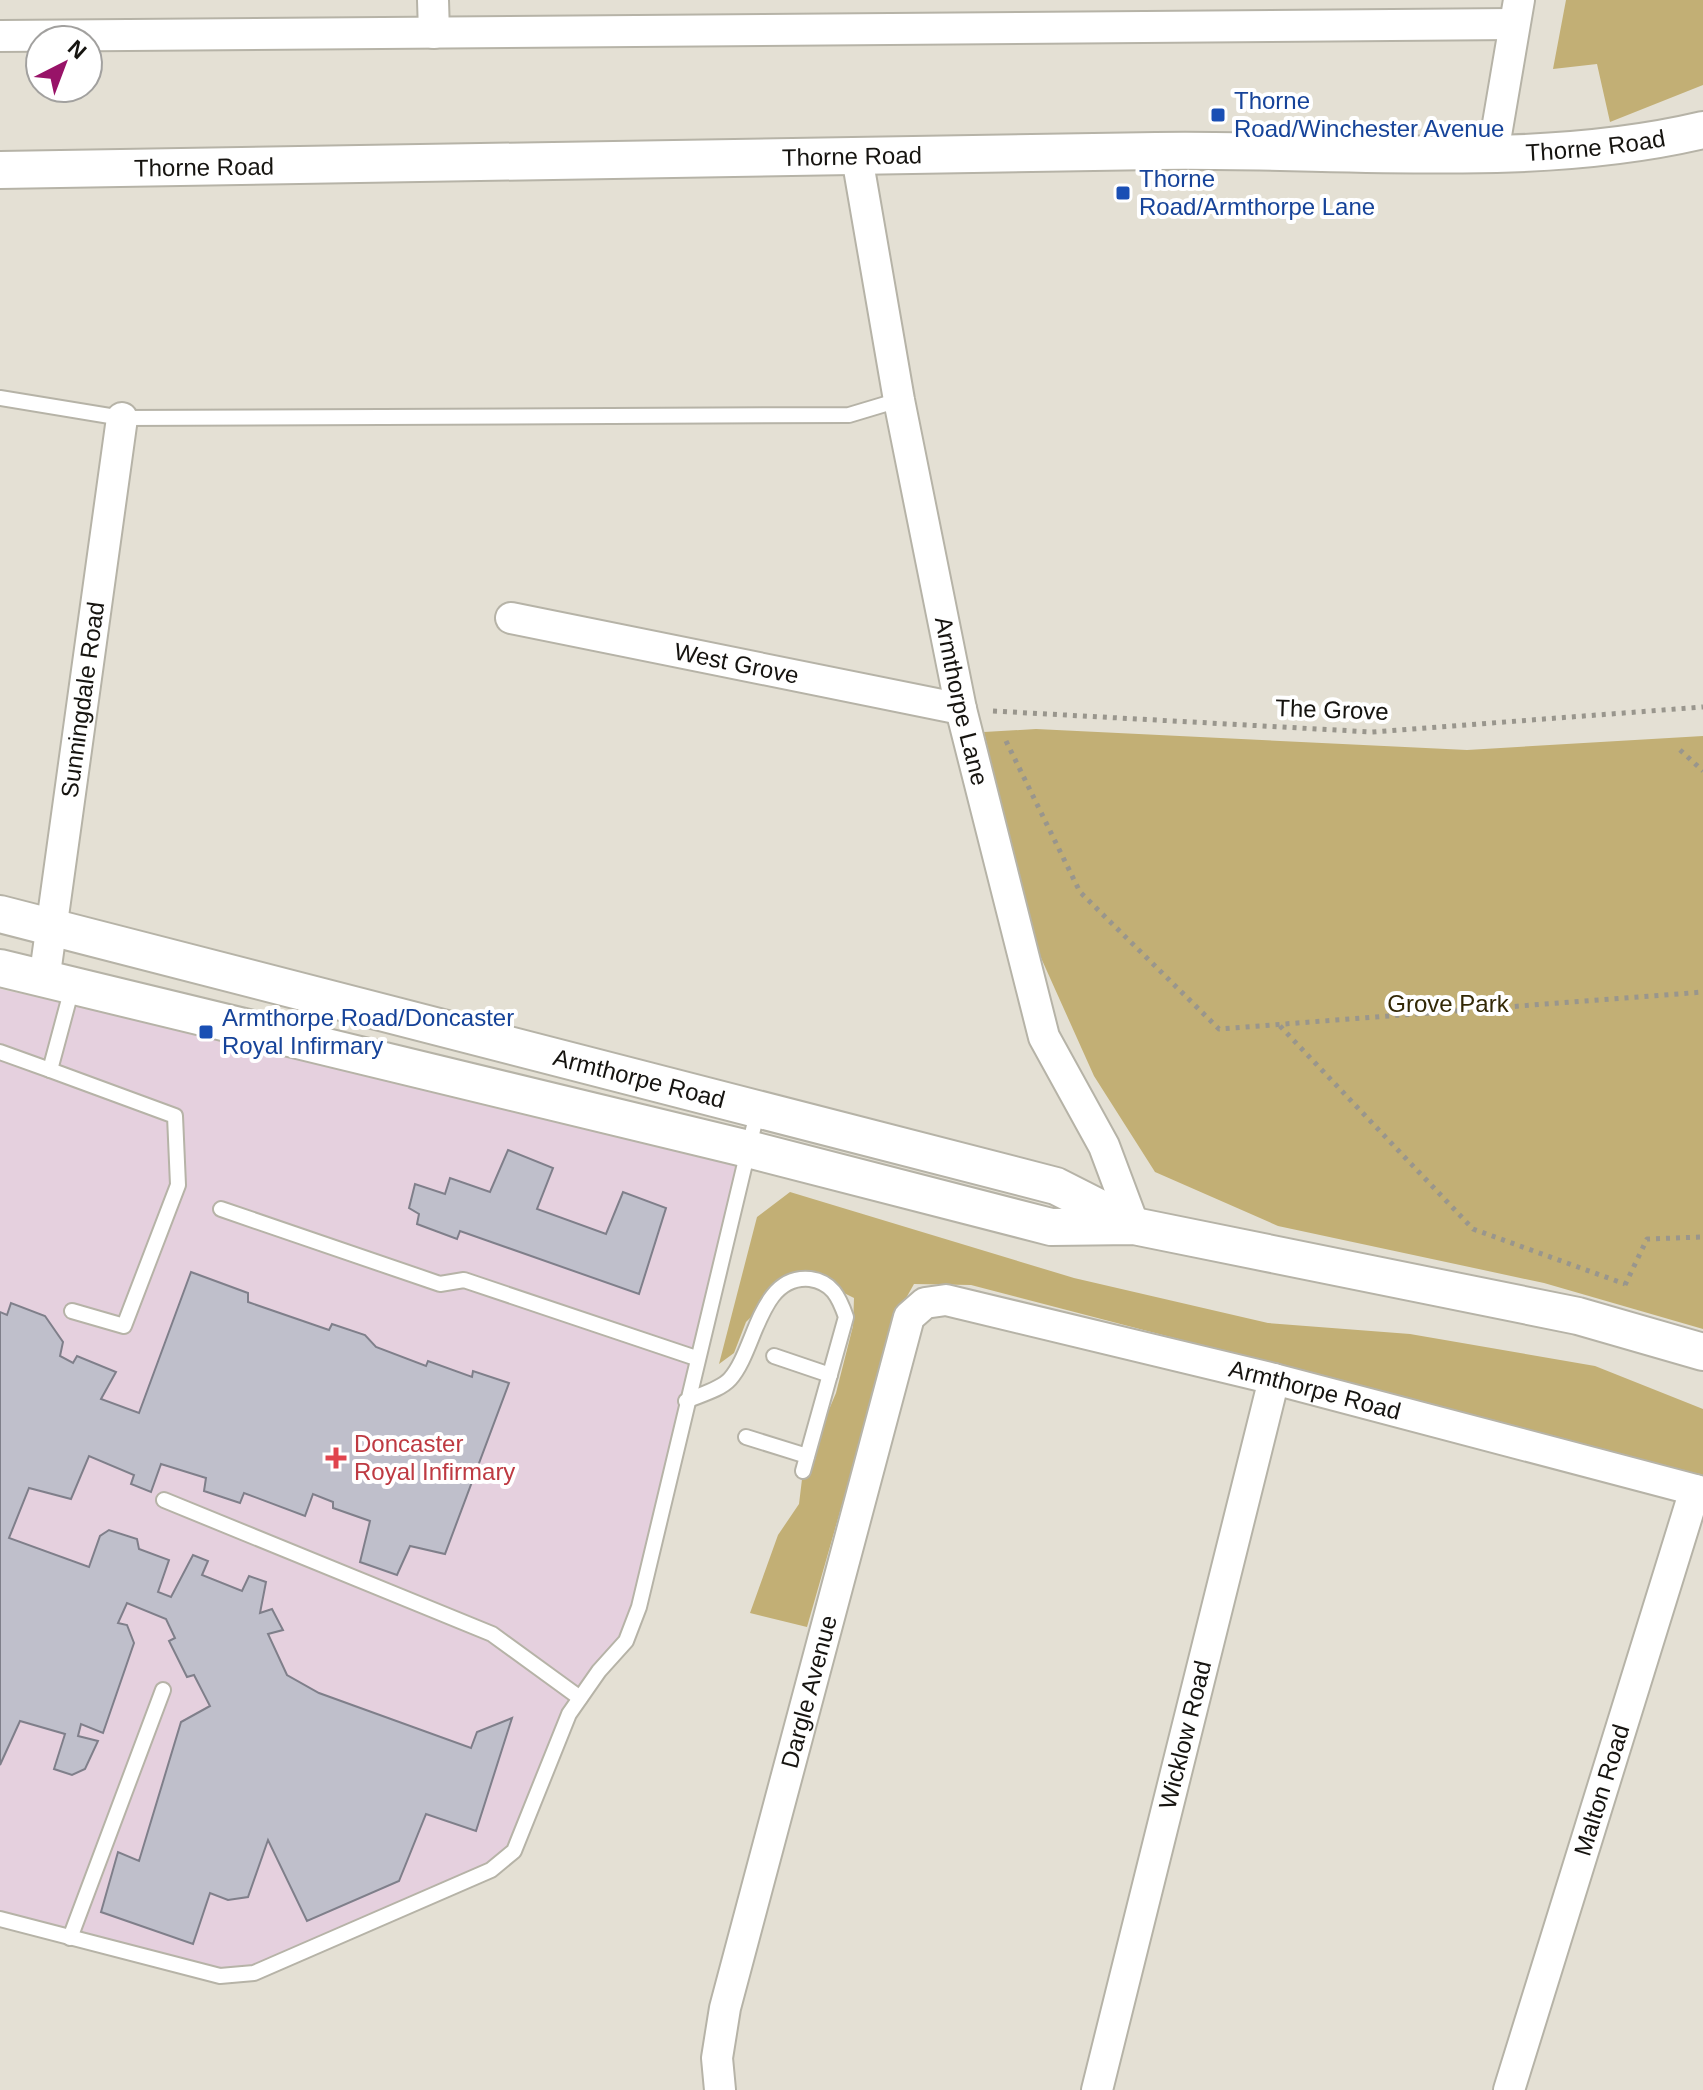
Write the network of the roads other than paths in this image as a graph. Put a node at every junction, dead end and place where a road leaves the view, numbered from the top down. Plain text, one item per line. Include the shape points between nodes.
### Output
1 (433, 0) edge
2 (1517, 12) edge
3 (434, 33) junction
4 (0, 36) edge
5 (1703, 130) edge
6 (1493, 153) junction
7 (857, 157) junction
8 (0, 170) edge
9 (0, 398) edge
10 (899, 400) junction
11 (122, 418) junction
12 (511, 618) dead end
13 (961, 709) junction
14 (0, 914) edge
15 (52, 926) junction
16 (0, 968) edge
17 (58, 984) junction
18 (0, 1052) edge
19 (50, 1070) junction
20 (758, 1109) junction
21 (748, 1149) junction
22 (221, 1209) dead end
23 (1134, 1226) junction
24 (925, 1303) joint
25 (72, 1311) dead end
26 (1703, 1352) edge
27 (774, 1356) dead end
28 (696, 1358) junction
29 (830, 1375) junction
30 (1274, 1379) junction
31 (686, 1401) junction
32 (746, 1437) dead end
33 (807, 1456) junction
34 (803, 1471) dead end
35 (1699, 1491) edge
36 (164, 1500) dead end
37 (163, 1690) dead end
38 (580, 1698) junction
39 (0, 1919) edge
40 (70, 1938) junction
41 (720, 2090) edge
42 (1097, 2090) edge
43 (1509, 2090) edge

1 - 3 street
2 - 3 street
2 - 6 street
3 - 4 street
5 - 6 street, Thorne Road via 1595,148
6 - 7 street, Thorne Road via 1212,150
7 - 8 street, Thorne Road
7 - 10 street, Armthorpe Lane
9 - 11 lane
10 - 11 lane via 849,415
10 - 13 street, Armthorpe Lane
11 - 15 street, Sunningdale Road
12 - 13 street, West Grove
13 - 23 street, Armthorpe Lane via 1044,1037 1104,1146
14 - 15 street, Armthorpe Road
15 - 17 street, Sunningdale Road
15 - 20 street, Armthorpe Road
16 - 17 street, Armthorpe Road
17 - 19 lane
17 - 21 street, Armthorpe Road
18 - 19 lane
19 - 25 lane via 175,1116 178,1185 124,1326
20 - 21 lane
20 - 23 street, Armthorpe Road via 1056,1186
21 - 23 street, Armthorpe Road via 1051,1227
21 - 28 lane
22 - 28 lane via 440,1284 464,1280
23 - 26 street, Armthorpe Road via 1615,1326
24 - 30 street, Armthorpe Road via 946,1300
24 - 41 street, Dargle Avenue via 909,1317 729,1993 717,2058
27 - 29 lane
28 - 31 lane
29 - 31 lane via 846,1317 839,1296 820,1281 794,1279 770,1298 741,1365 727,1383
29 - 33 lane
30 - 35 street, Armthorpe Road
30 - 42 street, Wicklow Road
31 - 38 lane via 639,1607 626,1641
32 - 33 lane
33 - 34 lane
35 - 43 street, Malton Road
36 - 38 lane via 492,1634
37 - 40 lane
38 - 40 lane via 514,1851 491,1870 254,1973 220,1976
39 - 40 lane

